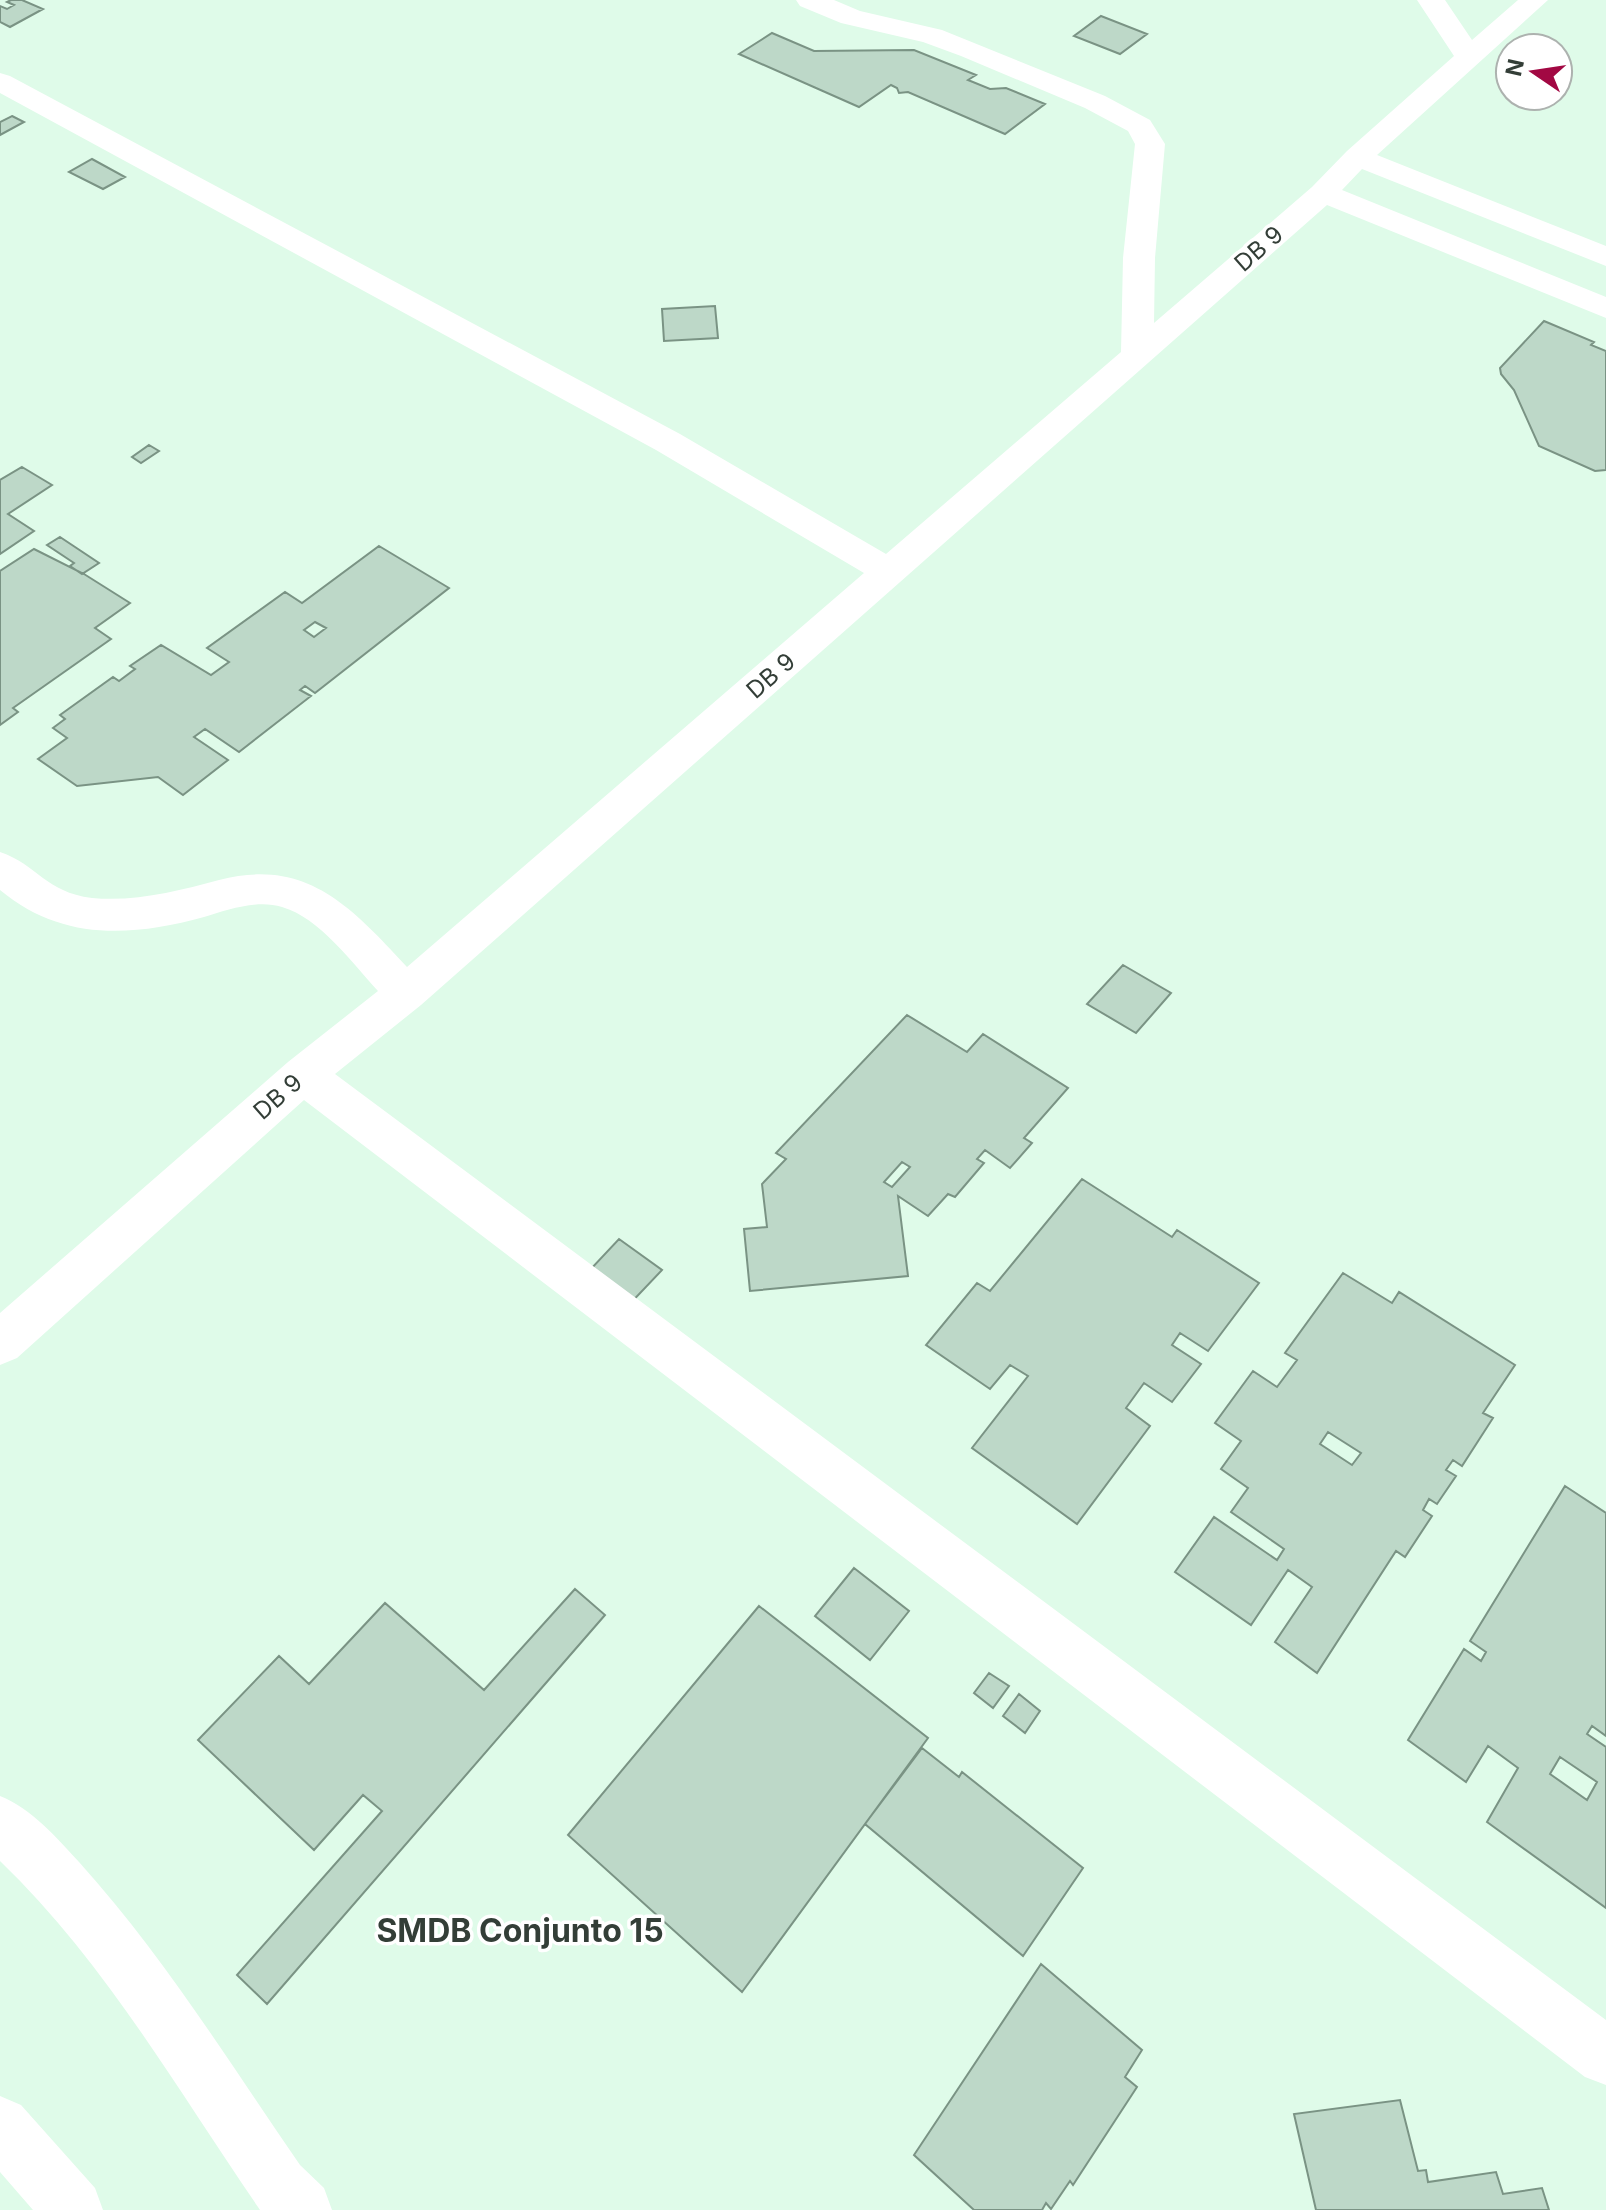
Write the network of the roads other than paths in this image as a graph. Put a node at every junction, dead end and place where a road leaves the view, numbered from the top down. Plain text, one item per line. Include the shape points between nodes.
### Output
1 (810, 0) edge
2 (1431, 0) edge
3 (1534, 0) edge
4 (1469, 57) junction
5 (0, 82) edge
6 (1357, 157) junction
7 (1323, 193) junction
8 (1606, 257) edge
9 (1606, 308) edge
10 (1137, 354) junction
11 (890, 572) junction
12 (0, 868) edge
13 (406, 993) junction
14 (303, 1075) junction
15 (0, 1343) edge
16 (0, 1823) edge
17 (1606, 2056) edge
18 (0, 2126) edge
19 (73, 2210) edge
20 (302, 2210) edge

1 - 10 street via 851,17 971,50 1140,126 1150,144 1150,163 1139,258
2 - 4 street
3 - 4 street, DB 9
4 - 6 street, DB 9
5 - 11 street via 668,442
6 - 7 street, DB 9
6 - 8 street
7 - 9 street
7 - 10 street, DB 9
10 - 11 street, DB 9
11 - 13 street, DB 9
12 - 13 street via 53,905 109,916 147,914 234,892 287,891 326,913
13 - 14 street, DB 9
14 - 15 street, DB 9
14 - 17 street
16 - 20 street via 27,1847 128,1966 270,2173
18 - 19 street

